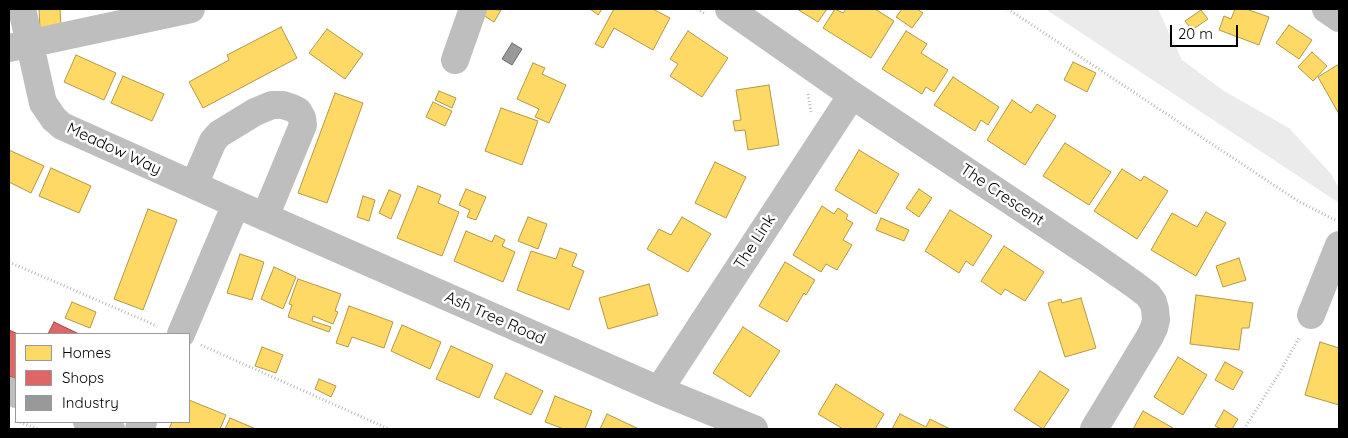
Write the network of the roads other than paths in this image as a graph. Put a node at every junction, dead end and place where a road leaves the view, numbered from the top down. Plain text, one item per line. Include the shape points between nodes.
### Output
1 (22, 9) edge
2 (191, 9) edge
3 (473, 9) edge
4 (1326, 9) edge
5 (721, 14) edge
6 (1339, 18) edge
7 (19, 45) edge
8 (455, 60) dead end
9 (852, 95) junction
10 (194, 185) junction
11 (236, 204) junction
12 (265, 217) junction
13 (1339, 245) edge
14 (1311, 315) road end
15 (180, 333) edge
16 (659, 390) junction
17 (90, 423) edge
18 (111, 429) edge
19 (754, 429) edge
20 (1094, 429) edge

1 - 7 street, Meadow Way
2 - 7 street
3 - 8 street
4 - 6 street
5 - 9 street, The Crescent
7 - 10 street, Meadow Way via 43,103 62,126
9 - 16 street, The Link
9 - 20 street, The Crescent via 1148,295 1155,309 1154,328
10 - 11 street, Meadow Way
10 - 12 street via 219,134 272,105 292,108 298,111 303,125
11 - 12 street, Ash Tree Road
11 - 15 street
12 - 16 street, Ash Tree Road
13 - 14 street
16 - 19 street, Ash Tree Road
17 - 18 street

